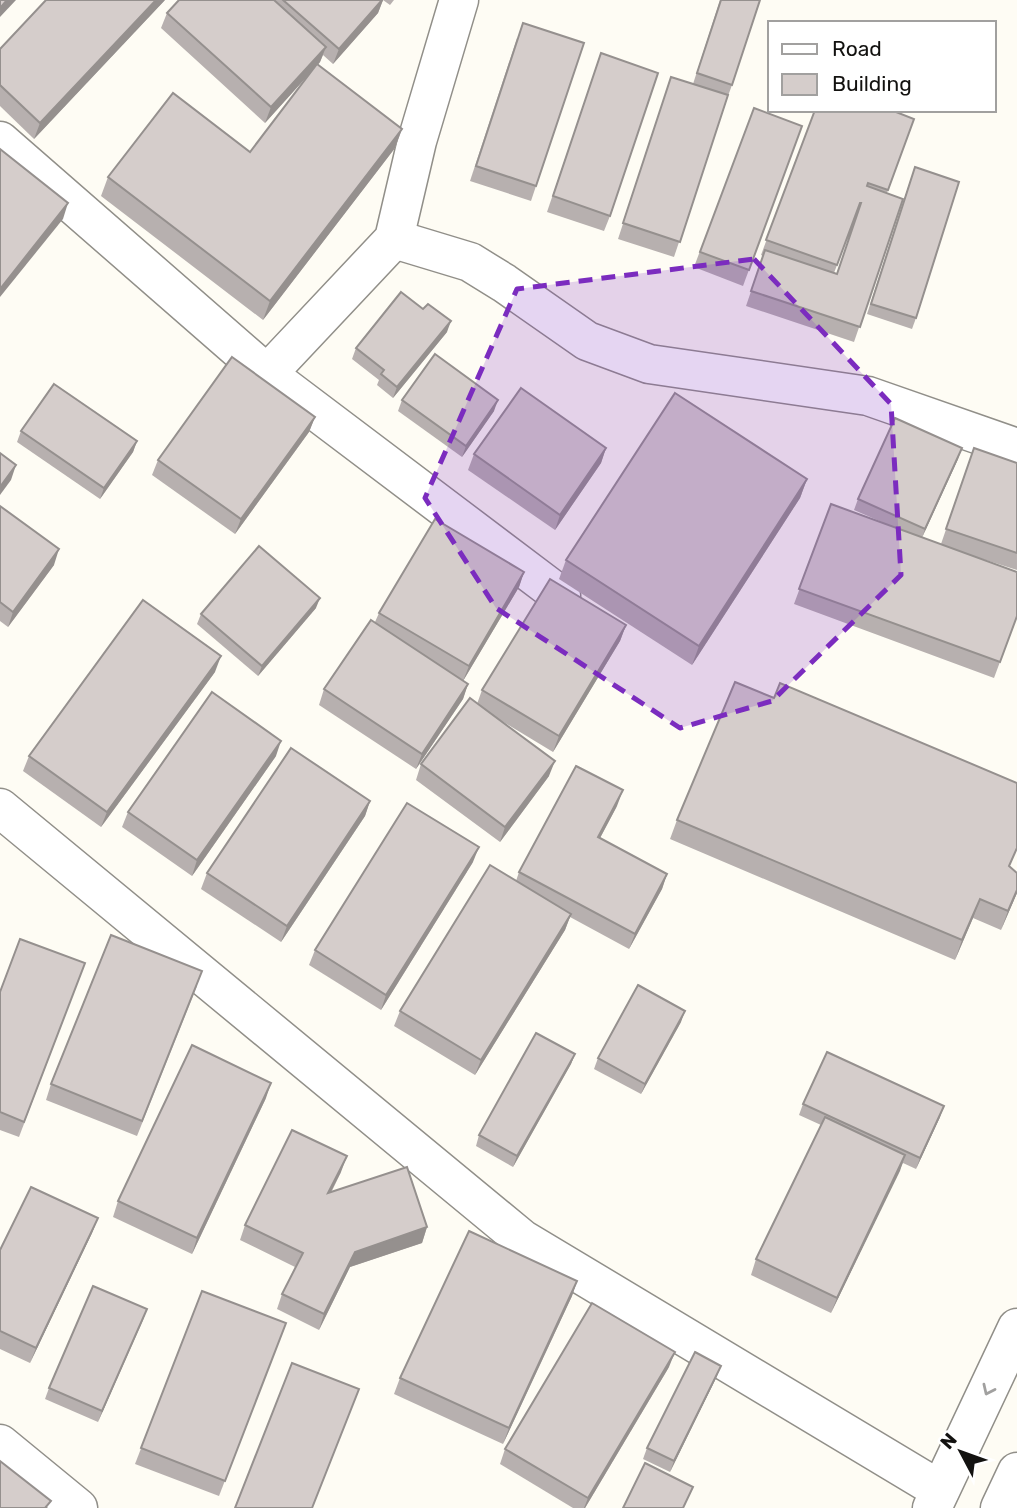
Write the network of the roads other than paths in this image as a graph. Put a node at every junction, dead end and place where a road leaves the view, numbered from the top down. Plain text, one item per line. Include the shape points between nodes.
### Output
1 (459, 0) edge
2 (0, 141) edge
3 (394, 239) junction
4 (267, 374) junction
5 (1017, 448) edge
6 (561, 596) edge
7 (0, 808) edge
8 (1017, 1328) edge
9 (0, 1444) edge
10 (1017, 1472) edge
11 (936, 1499) edge
12 (78, 1508) edge
13 (1000, 1508) edge

1 - 3 street via 417,141
2 - 4 street
3 - 4 street
3 - 5 street via 470,262 587,341 649,364 868,396
4 - 6 street
7 - 11 street via 522,1239
8 -> 11 street
9 - 12 street
10 - 13 street

